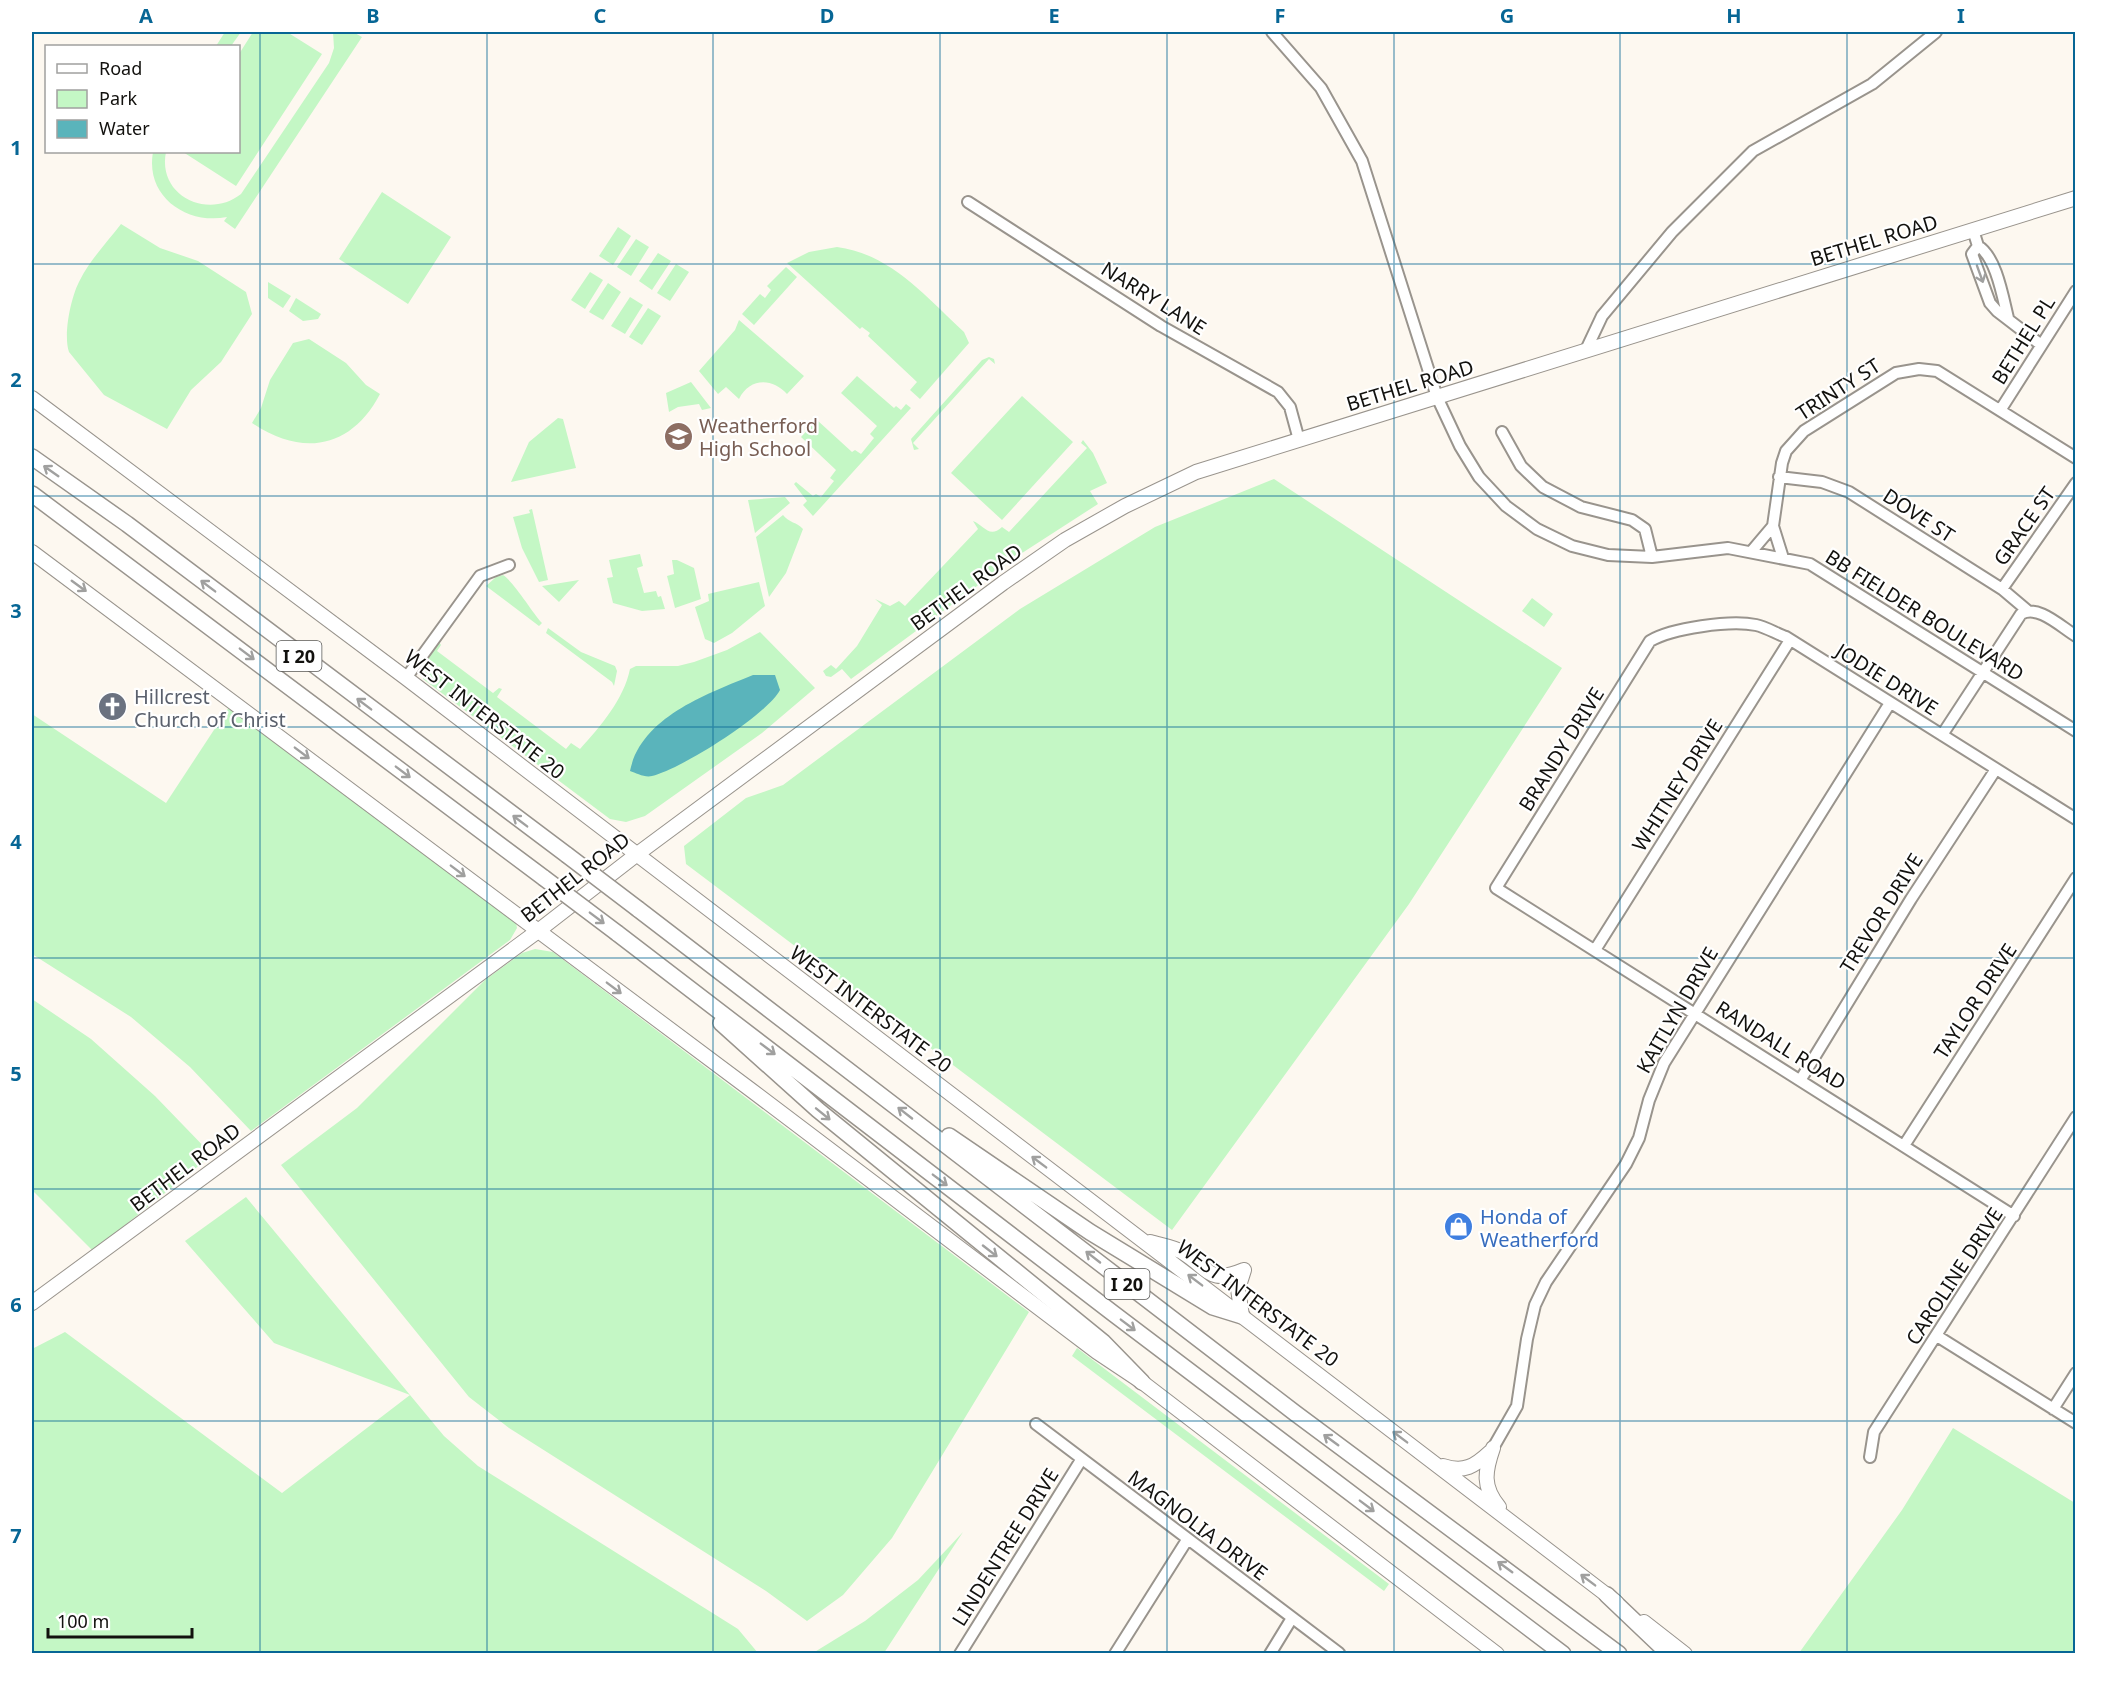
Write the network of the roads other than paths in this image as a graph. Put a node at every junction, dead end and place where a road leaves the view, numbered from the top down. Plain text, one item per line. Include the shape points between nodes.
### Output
1 (1272, 32) edge
2 (1936, 32) edge
3 (2076, 198) edge
4 (968, 202) dead end
5 (1973, 230) junction
6 (2076, 291) edge
7 (2040, 344) junction
8 (1586, 350) junction
9 (1437, 397) junction
10 (32, 398) edge
11 (2001, 409) junction
12 (1502, 432) dead end
13 (1299, 440) junction
14 (32, 457) edge
15 (2076, 458) edge
16 (1779, 477) junction
17 (2076, 483) edge
18 (32, 494) edge
19 (1773, 526) junction
20 (32, 552) edge
21 (1751, 552) junction
22 (1652, 557) junction
23 (1783, 558) junction
24 (509, 565) dead end
25 (2002, 589) junction
26 (2028, 611) junction
27 (1662, 634) joint
28 (2076, 636) edge
29 (1790, 640) junction
30 (1982, 672) junction
31 (406, 678) junction
32 (1890, 703) junction
33 (2076, 731) edge
34 (1942, 735) junction
35 (1996, 769) junction
36 (2076, 819) edge
37 (636, 855) junction
38 (2076, 878) edge
39 (1496, 888) joint
40 (538, 931) junction
41 (1595, 950) junction
42 (705, 1001) junction
43 (1695, 1013) junction
44 (1801, 1079) junction
45 (2076, 1117) edge
46 (924, 1128) junction
47 (1905, 1144) junction
48 (2014, 1216) junction
49 (1141, 1239) junction
50 (32, 1303) edge
51 (1242, 1316) junction
52 (1937, 1336) junction
53 (2076, 1373) edge
54 (1142, 1382) junction
55 (2053, 1409) junction
56 (2076, 1423) edge
57 (1036, 1424) dead end
58 (1493, 1448) junction
59 (1870, 1457) dead end
60 (1427, 1458) junction
61 (1082, 1460) junction
62 (1512, 1522) junction
63 (1187, 1540) junction
64 (1607, 1595) junction
65 (1292, 1618) junction
66 (960, 1653) edge
67 (1115, 1653) edge
68 (1270, 1653) edge
69 (1339, 1653) edge
70 (1497, 1653) edge
71 (1563, 1653) edge
72 (1619, 1653) edge
73 (1669, 1653) edge
74 (1685, 1653) edge

1 - 9 street, BB FIELDER BOULEVARD via 1321,88 1362,161
2 - 8 street via 1872,84 1753,151 1672,232 1602,316
3 - 5 main road, BETHEL ROAD
4 - 13 street, NARRY LANE via 1161,326 1278,392 1290,407
5 - 7 street via 1978,246 1986,251 2008,318
5 - 8 main road, BETHEL ROAD
6 - 7 street, BETHEL PL
7 - 11 street, BETHEL PL
8 - 9 main road, BETHEL ROAD
9 - 13 main road, BETHEL ROAD
9 - 22 street, BB FIELDER BOULEVARD via 1479,477 1506,506 1537,529 1572,546 1608,555
10 - 31 main road, WEST INTERSTATE 20
11 - 15 street, TRINTY ST
11 - 16 street, TRINTY ST via 1937,371 1896,373 1804,431 1786,451
12 - 22 street via 1521,466 1543,487 1581,507 1632,520 1645,529
13 - 37 main road, BETHEL ROAD via 1196,472 1065,540
46 -> 14 highway, I 20, bridge via 127,524
16 - 19 street, TRINTY ST
16 - 25 street, DOVE ST via 1822,482 1850,492
17 - 25 street, GRACE ST
18 -> 42 highway, I 20, bridge
19 - 21 street
19 - 23 street, TRINTY ST
20 -> 40 main road
21 - 22 street, BB FIELDER BOULEVARD via 1728,548
21 - 23 street, BB FIELDER BOULEVARD
23 - 30 street, BB FIELDER BOULEVARD via 1810,564
24 - 31 street via 480,576
25 - 26 street, DOVE ST
26 - 28 street, DOVE ST via 2039,613
26 - 30 street via 2016,618
27 - 29 street, JODIE DRIVE via 1719,625 1755,625
27 - 39 street, BRANDY DRIVE via 1650,641
29 - 32 street, JODIE DRIVE
29 - 41 street, WHITNEY DRIVE
30 - 33 street, BB FIELDER BOULEVARD
30 - 34 street
31 - 37 main road, WEST INTERSTATE 20
32 - 34 street, JODIE DRIVE
32 - 43 street, KAITLYN DRIVE
34 - 35 street, JODIE DRIVE
35 - 36 street, JODIE DRIVE
35 - 44 street, TREVOR DRIVE
37 - 40 main road, BETHEL ROAD
49 -> 37 main road, WEST INTERSTATE 20
38 - 47 street, TAYLOR DRIVE
39 - 41 street, RANDALL ROAD
40 - 50 main road, BETHEL ROAD
40 -> 54 main road via 1097,1353
41 - 43 street, RANDALL ROAD
42 -> 54 highway via 724,1028 790,1086 1102,1342
42 -> 71 highway, I 20
43 - 44 street, RANDALL ROAD
43 - 58 street, KAITLYN DRIVE via 1664,1063 1639,1138 1626,1164 1546,1282 1535,1305 1517,1406
44 - 47 street, RANDALL ROAD
45 - 48 street, CAROLINE DRIVE
46 - 51 highway via 953,1138 1090,1232 1213,1307
72 -> 46 highway, I 20 via 1295,1413
47 - 48 street, RANDALL ROAD
48 - 52 street, CAROLINE DRIVE
51 -> 49 main road, WEST INTERSTATE 20
49 - 51 main road via 1180,1251 1215,1276 1226,1278 1244,1270 1238,1289
60 -> 51 main road, WEST INTERSTATE 20
52 - 55 street
52 - 59 street, CAROLINE DRIVE via 1874,1432
53 - 55 street
54 - 70 main road
55 - 56 street
57 - 61 street, MAGNOLIA DRIVE
58 - 60 main road, KAITLYN DRIVE via 1467,1469 1456,1470
58 - 62 main road, KAITLYN DRIVE via 1485,1480 1491,1498
60 - 62 main road, WEST INTERSTATE 20
61 - 63 street, MAGNOLIA DRIVE
61 - 66 street, LINDENTREE DRIVE
64 -> 62 main road, WEST INTERSTATE 20
63 - 65 street, MAGNOLIA DRIVE
63 - 67 street
64 - 73 highway
64 - 74 main road, WEST INTERSTATE 20
65 - 68 street
65 - 69 street, MAGNOLIA DRIVE

